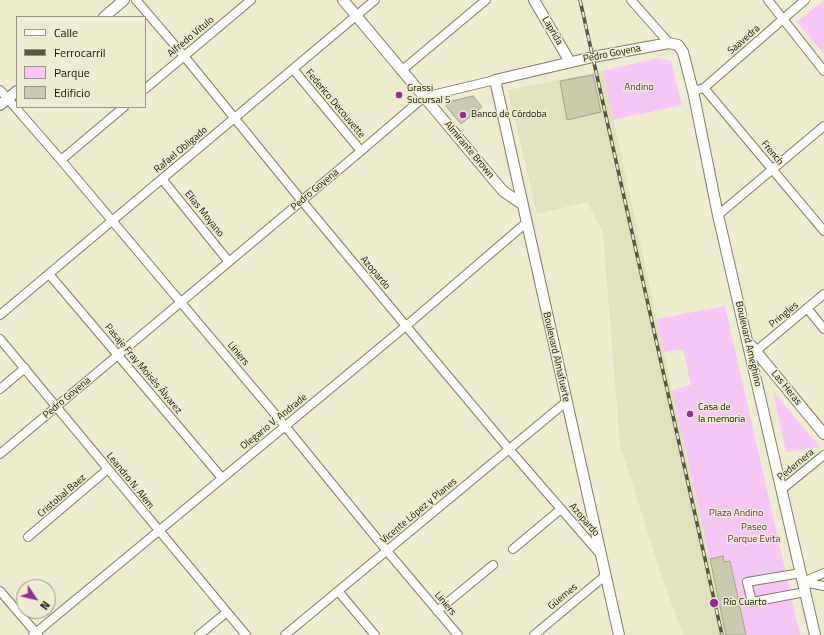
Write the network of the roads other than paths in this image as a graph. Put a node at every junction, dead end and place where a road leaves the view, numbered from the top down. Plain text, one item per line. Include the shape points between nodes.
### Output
1 (124, 0) edge
2 (136, 0) edge
3 (251, 0) edge
4 (343, 0) edge
5 (375, 0) edge
6 (486, 0) edge
7 (534, 0) edge
8 (643, 0) edge
9 (768, 0) edge
10 (805, 0) edge
11 (634, 3) edge
12 (105, 16) edge
13 (356, 16) junction
14 (783, 19) junction
15 (668, 43) junction
16 (184, 56) junction
17 (570, 62) junction
18 (293, 69) junction
19 (401, 71) junction
20 (824, 71) edge
21 (495, 80) junction
22 (146, 88) edge
23 (704, 88) junction
24 (0, 90) edge
25 (693, 90) junction
26 (16, 92) edge
27 (424, 97) junction
28 (4, 102) edge
29 (123, 108) edge
30 (235, 118) junction
31 (824, 126) edge
32 (361, 151) junction
33 (61, 160) junction
34 (772, 169) junction
35 (162, 179) junction
36 (302, 201) junction
37 (522, 204) junction
38 (718, 215) junction
39 (112, 221) junction
40 (526, 223) junction
41 (824, 231) edge
42 (229, 262) junction
43 (49, 274) junction
44 (824, 294) edge
45 (181, 302) junction
46 (807, 308) junction
47 (0, 315) edge
48 (406, 326) junction
49 (824, 329) edge
50 (0, 339) edge
51 (748, 342) junction
52 (756, 351) junction
53 (118, 355) junction
54 (24, 368) junction
55 (0, 389) edge
56 (566, 402) junction
57 (56, 407) junction
58 (285, 426) junction
59 (824, 434) edge
60 (509, 449) junction
61 (0, 454) edge
62 (824, 455) edge
63 (108, 469) junction
64 (222, 478) junction
65 (781, 490) junction
66 (561, 509) junction
67 (159, 531) junction
68 (28, 538) dead end
69 (514, 549) dead end
70 (387, 551) junction
71 (602, 556) junction
72 (493, 565) dead end
73 (824, 573) edge
74 (606, 575) junction
75 (803, 583) junction
76 (824, 587) edge
77 (0, 591) edge
78 (338, 591) junction
79 (437, 611) junction
80 (227, 612) junction
81 (36, 634) edge
82 (199, 635) edge
83 (246, 635) edge
84 (285, 635) edge
85 (375, 635) edge
86 (458, 635) edge
87 (534, 635) edge
88 (619, 635) edge
89 (815, 635) edge

1 - 12 main road
2 - 16 street, Azopardo
3 - 16 street, Alfredo Vitulo
4 - 13 main road, Almirante Brown
5 - 13 street, Rafael Obligado
6 - 19 street
7 - 17 main road, Laprida
8 - 11 street
9 - 14 street
10 - 14 street, Saavedra
11 - 15 street
13 - 18 street, Rafael Obligado
13 - 19 main road, Almirante Brown
14 - 20 street
14 - 23 street, Saavedra
15 - 17 main road, Pedro Goyena
15 - 25 main road, Boulevard Ameghino via 678,45 683,52
16 - 22 street, Alfredo Vitulo
16 - 30 street, Azopardo
17 - 21 main road, Pedro Goyena
18 - 30 street, Rafael Obligado
18 - 32 street, Federico Decouvette
19 - 27 main road, Almirante Brown
21 - 27 street, Pedro Goyena
21 - 37 main road, Boulevard Almafuerte
23 - 25 street
23 - 34 street, French
24 - 28 street, Liniers
25 - 38 main road, Boulevard Ameghino
26 - 28 main road
27 - 32 street, Pedro Goyena
27 - 37 main road, Almirante Brown via 503,191
28 - 33 street, Liniers
29 - 33 street
30 - 35 street, Rafael Obligado
30 - 36 street, Azopardo
31 - 34 street
32 - 36 street, Pedro Goyena
33 - 39 street, Liniers
34 - 38 street
34 - 41 street, French
35 - 39 street, Rafael Obligado
35 - 42 street, Elias Moyano
36 - 42 street, Pedro Goyena
36 - 48 street, Azopardo
37 - 40 main road, Boulevard Almafuerte
38 - 51 main road, Boulevard Ameghino
39 - 43 street, Rafael Obligado
39 - 45 street, Liniers
40 - 48 street, Olegario V. Andrade
40 - 56 main road, Boulevard Almafuerte
42 - 45 street, Pedro Goyena
43 - 47 street, Rafael Obligado
43 - 53 street, Pasaje Fray Moisés Álvarez
44 - 46 street, Pringles
45 - 53 street, Pedro Goyena
45 - 58 street, Liniers
46 - 49 street
46 - 52 street, Pringles
48 - 58 street, Olegario V. Andrade
48 - 60 street, Azopardo
50 - 54 street, Leandro N. Alem
51 - 52 main road, Las Heras
51 - 65 main road, Boulevard Ameghino
52 - 59 main road, Las Heras
53 - 57 street, Pedro Goyena
53 - 64 street, Pasaje Fray Moisés Álvarez
54 - 55 street
54 - 57 street, Leandro N. Alem
56 - 60 street, Vicente López y Planes
56 - 71 main road, Boulevard Almafuerte
57 - 61 street, Pedro Goyena
57 - 63 street, Leandro N. Alem
58 - 64 street, Olegario V. Andrade
58 - 70 street, Liniers
60 - 66 street, Azopardo
60 - 70 street, Vicente López y Planes
62 - 65 street, Pedernera
63 - 67 street, Leandro N. Alem
63 - 68 street, Cristobal Baez
64 - 67 street, Olegario V. Andrade
65 - 75 main road, Boulevard Ameghino
66 - 69 street
66 - 71 street, Azopardo
67 - 80 street, Leandro N. Alem
67 - 81 street, Olegario V. Andrade
70 - 78 street, Vicente López y Planes
70 - 79 street, Liniers
71 - 74 main road, Boulevard Almafuerte
72 - 79 street
73 - 75 street
74 - 87 street, Güemes
74 - 88 main road, Boulevard Almafuerte
75 - 75 street via 747,582 752,602
75 - 76 street
75 - 89 main road, Boulevard Ameghino
77 - 81 street
78 - 84 street, Vicente López y Planes
78 - 85 street
79 - 86 street, Liniers
80 - 82 street
80 - 83 street, Leandro N. Alem

